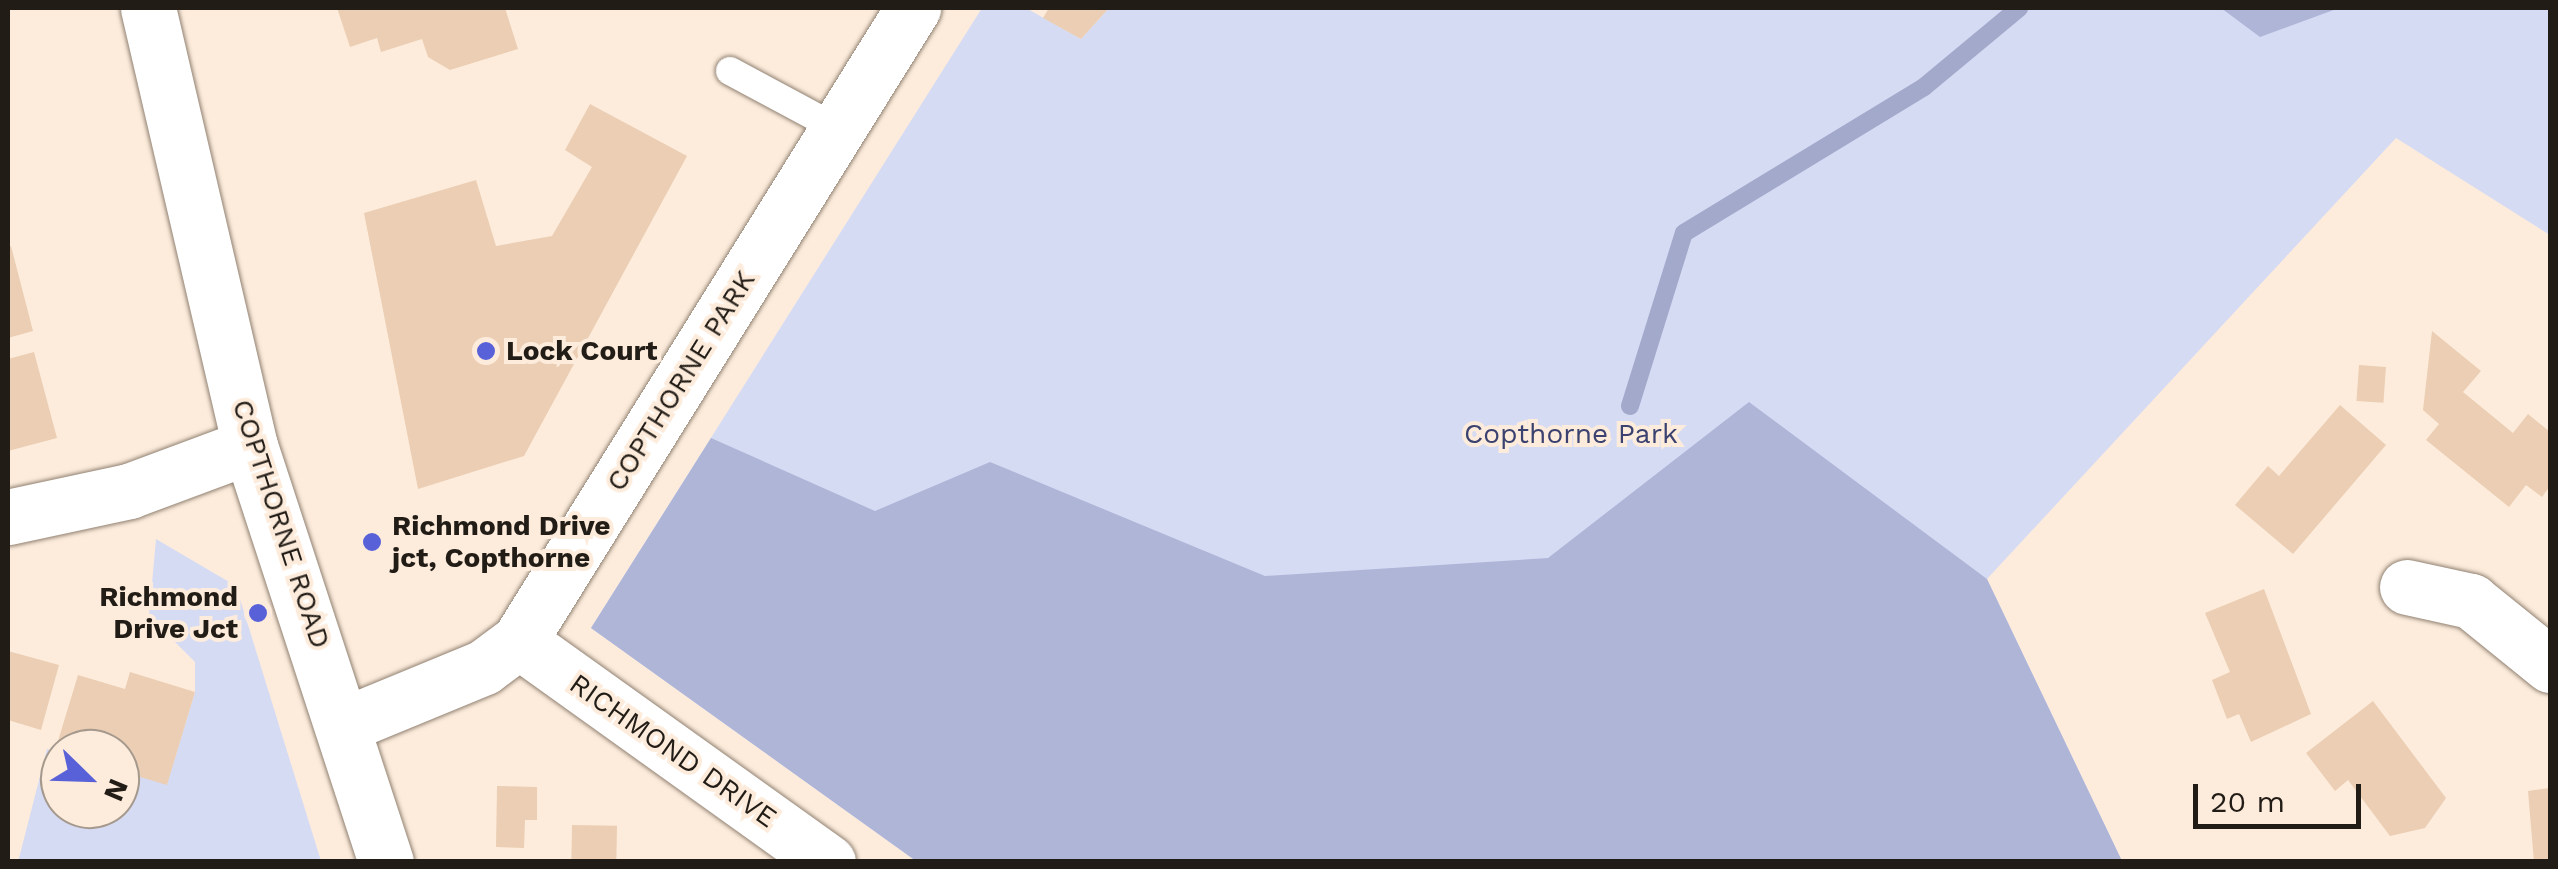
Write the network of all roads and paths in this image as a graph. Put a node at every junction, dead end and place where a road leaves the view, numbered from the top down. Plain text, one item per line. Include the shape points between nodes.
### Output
1 (148, 8) edge
2 (913, 8) edge
3 (730, 70) dead end
4 (838, 130) junction
5 (250, 446) junction
6 (8, 517) edge
7 (2407, 587) dead end
8 (519, 641) junction
9 (2550, 665) edge
10 (346, 724) junction
11 (386, 862) edge
12 (828, 862) edge

1 - 5 street, COPTHORNE ROAD
2 - 4 street, COPTHORNE PARK
3 - 4 lane
4 - 8 street, COPTHORNE PARK
5 - 6 street via 129,490
5 - 10 street, COPTHORNE ROAD
7 - 9 street via 2471,601
8 - 10 street, COPTHORNE PARK via 484,667
8 - 12 street, RICHMOND DRIVE
10 - 11 street, COPTHORNE ROAD

